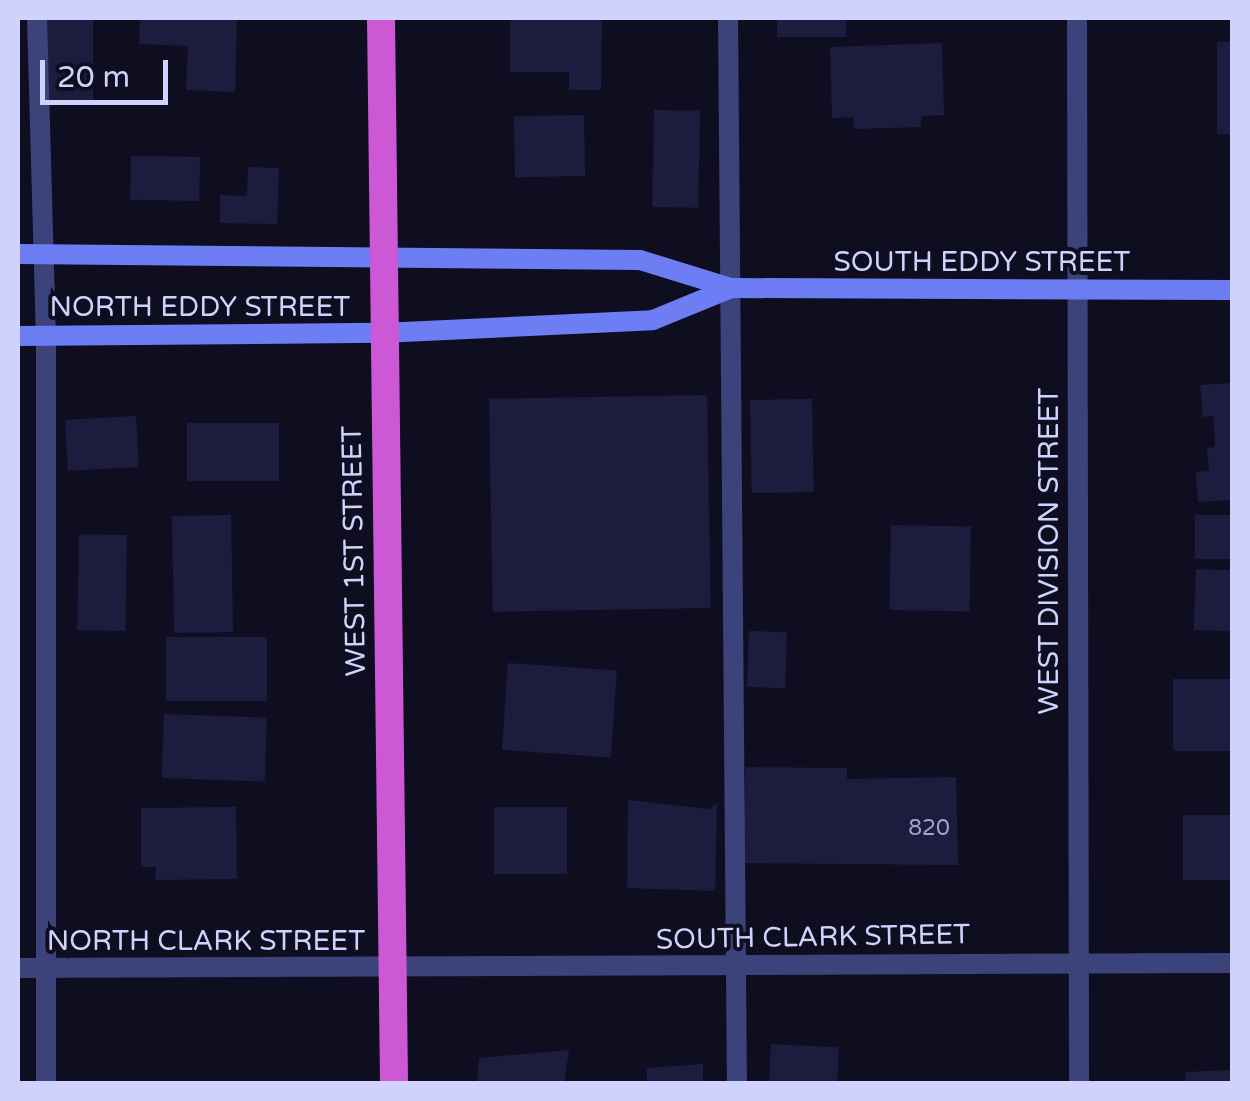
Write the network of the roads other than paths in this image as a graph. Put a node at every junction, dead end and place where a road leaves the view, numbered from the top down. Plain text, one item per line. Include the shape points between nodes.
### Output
1 (37, 18) edge
2 (381, 18) edge
3 (728, 18) edge
4 (1077, 18) edge
5 (18, 254) edge
6 (44, 254) junction
7 (382, 255) junction
8 (731, 288) junction
9 (1232, 290) edge
10 (1076, 291) junction
11 (382, 334) junction
12 (46, 335) junction
13 (18, 336) edge
14 (1078, 962) junction
15 (1232, 962) edge
16 (736, 966) junction
17 (18, 968) edge
18 (45, 968) junction
19 (394, 969) junction
20 (46, 1084) edge
21 (394, 1084) edge
22 (736, 1084) edge
23 (1079, 1084) edge

1 - 6 street
2 - 7 highway, WEST 1ST STREET
3 - 8 street
4 - 10 street, WEST DIVISION STREET
5 - 6 main road, NORTH EDDY STREET
6 - 7 main road, NORTH EDDY STREET
6 - 12 street
7 - 8 main road, SOUTH EDDY STREET via 640,260
7 - 11 highway, WEST 1ST STREET
8 - 10 main road, SOUTH EDDY STREET
8 - 11 main road, SOUTH EDDY STREET via 653,320
8 - 16 street
9 - 10 main road, SOUTH EDDY STREET
10 - 14 street, WEST DIVISION STREET
11 - 12 main road, NORTH EDDY STREET
11 - 19 highway, WEST 1ST STREET
12 - 13 main road, NORTH EDDY STREET
12 - 18 street
14 - 15 street, SOUTH CLARK STREET
14 - 16 street, SOUTH CLARK STREET
14 - 23 street, WEST DIVISION STREET
16 - 19 street, SOUTH CLARK STREET
16 - 22 street
17 - 18 street, NORTH CLARK STREET
18 - 19 street, NORTH CLARK STREET
18 - 20 street
19 - 21 highway, WEST 1ST STREET

